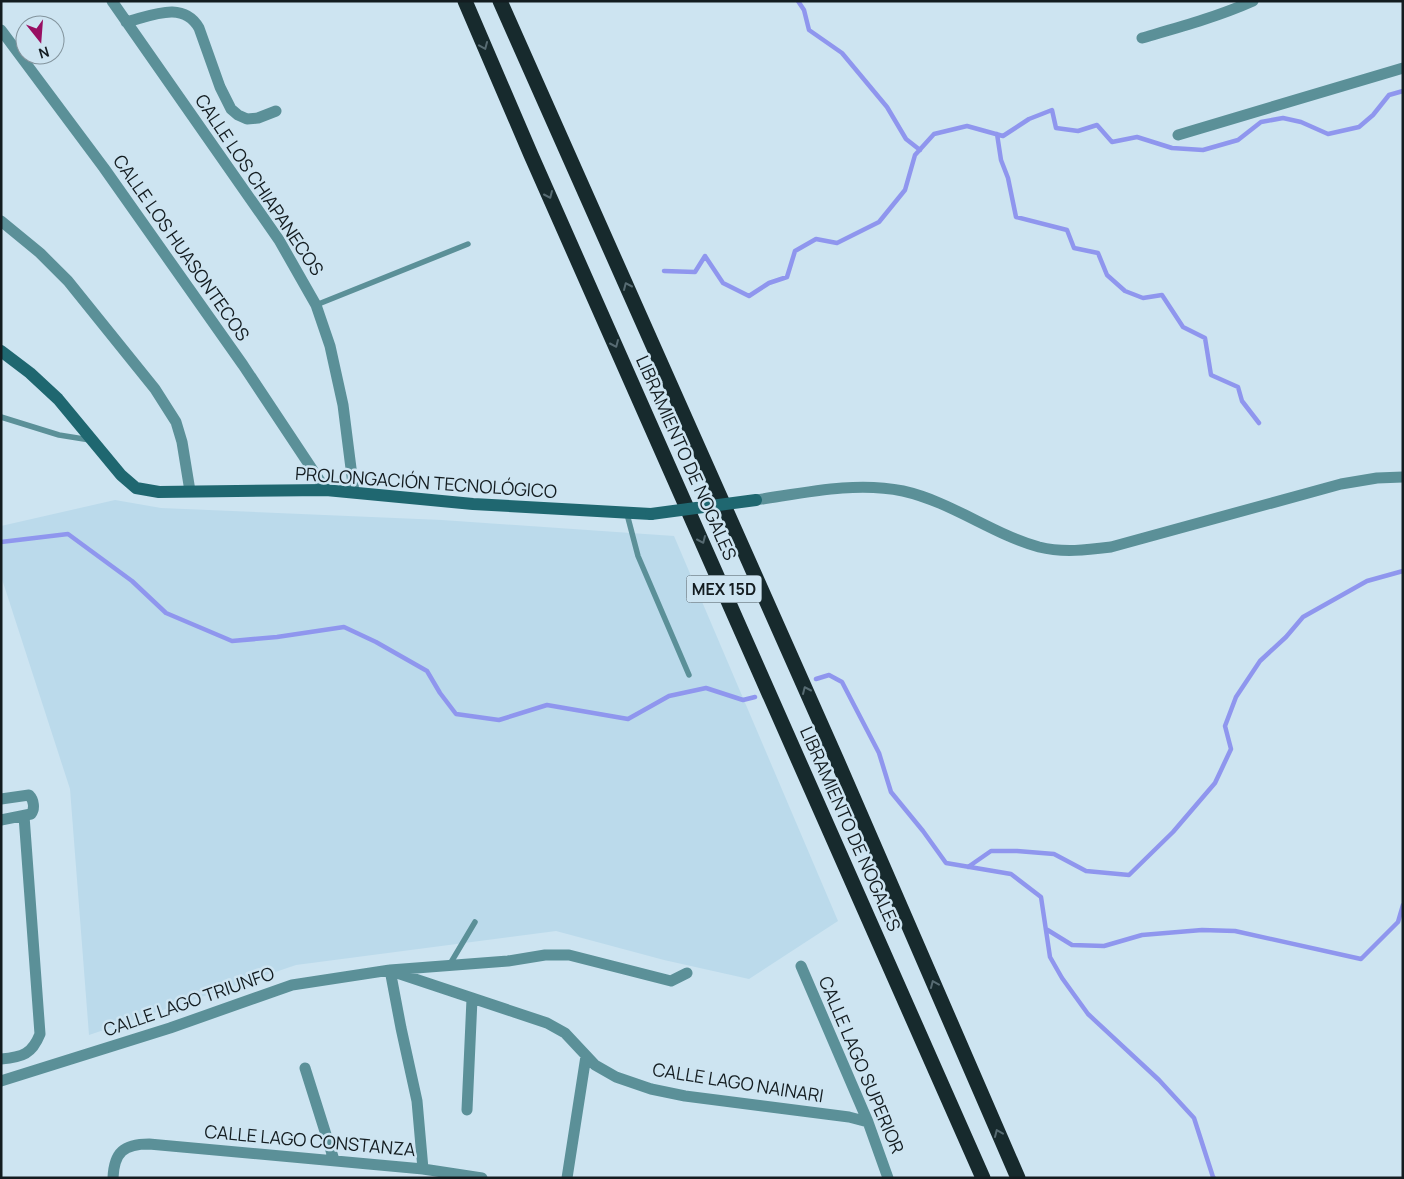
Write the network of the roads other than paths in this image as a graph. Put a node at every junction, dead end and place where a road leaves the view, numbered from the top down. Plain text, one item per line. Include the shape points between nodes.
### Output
1 (112, 1) edge
2 (464, 1) edge
3 (500, 1) edge
4 (1253, 1) edge
5 (126, 22) junction
6 (1, 30) edge
7 (1142, 38) dead end
8 (1403, 68) edge
9 (276, 111) dead end
10 (1178, 135) dead end
11 (1, 221) edge
12 (468, 244) dead end
13 (316, 305) junction
14 (1, 352) edge
15 (1, 417) edge
16 (92, 441) junction
17 (1403, 477) edge
18 (326, 490) junction
19 (190, 491) junction
20 (354, 492) junction
21 (756, 500) joint
22 (628, 514) junction
23 (689, 675) dead end
24 (1, 799) edge
25 (24, 816) junction
26 (1, 820) edge
27 (475, 922) dead end
28 (449, 966) junction
29 (801, 966) dead end
30 (390, 970) junction
31 (688, 974) dead end
32 (472, 999) junction
33 (586, 1056) junction
34 (1, 1059) edge
35 (305, 1068) dead end
36 (1, 1080) edge
37 (467, 1110) dead end
38 (868, 1122) junction
39 (334, 1160) junction
40 (423, 1169) junction
41 (113, 1178) edge
42 (482, 1178) edge
43 (568, 1178) edge
44 (888, 1178) edge
45 (983, 1178) edge
46 (1018, 1178) edge

1 - 5 street, CALLE LOS CHIAPANECOS
2 -> 45 highway, LIBRAMIENTO DE NOGALES / MEX 15D
46 -> 3 highway, LIBRAMIENTO DE NOGALES / MEX 15D via 836,758
4 - 7 street via 1199,22
5 - 9 street via 167,13 189,15 199,28 231,110 247,119
5 - 13 street, CALLE LOS CHIAPANECOS via 278,240
6 - 18 street, CALLE LOS HUASONTECOS via 104,168 243,365
8 - 10 street
11 - 19 street via 68,281 155,389 176,422
12 - 13 lane
13 - 20 street, CALLE LOS CHIAPANECOS via 330,346 343,405
14 - 16 street, PROLONGACIÓN TECNOLÓGICO via 58,399
15 - 16 lane via 58,435
16 - 19 street, PROLONGACIÓN TECNOLÓGICO via 136,488 159,492
17 - 21 street via 1341,484 1111,547 1073,552 1040,547 931,499 879,487 841,488
18 - 19 street, PROLONGACIÓN TECNOLÓGICO
18 - 20 street, PROLONGACIÓN TECNOLÓGICO
20 - 22 street, PROLONGACIÓN TECNOLÓGICO
21 - 22 street, PROLONGACIÓN TECNOLÓGICO, bridge
22 - 23 lane via 638,556
24 - 25 street via 29,795 33,811
25 - 26 street
25 - 34 street via 40,1034 34,1048 23,1055
27 - 28 lane
28 - 30 street, CALLE LAGO TRIUNFO
28 - 31 street, CALLE LAGO TRIUNFO via 569,954 671,980
29 - 38 street, CALLE LAGO SUPERIOR
30 - 32 street, CALLE LAGO NAINARI
30 - 36 street, CALLE LAGO TRIUNFO via 292,985 170,1028
30 - 40 street via 417,1101
32 - 33 street, CALLE LAGO NAINARI via 548,1023 566,1033
32 - 37 street
33 - 38 street, CALLE LAGO NAINARI via 616,1077 651,1089
33 - 43 street
35 - 39 street
38 - 44 street, CALLE LAGO SUPERIOR
39 - 40 street, CALLE LAGO CONSTANZA
39 - 41 street, CALLE LAGO CONSTANZA via 135,1144 119,1152
40 - 42 street, CALLE LAGO CONSTANZA

